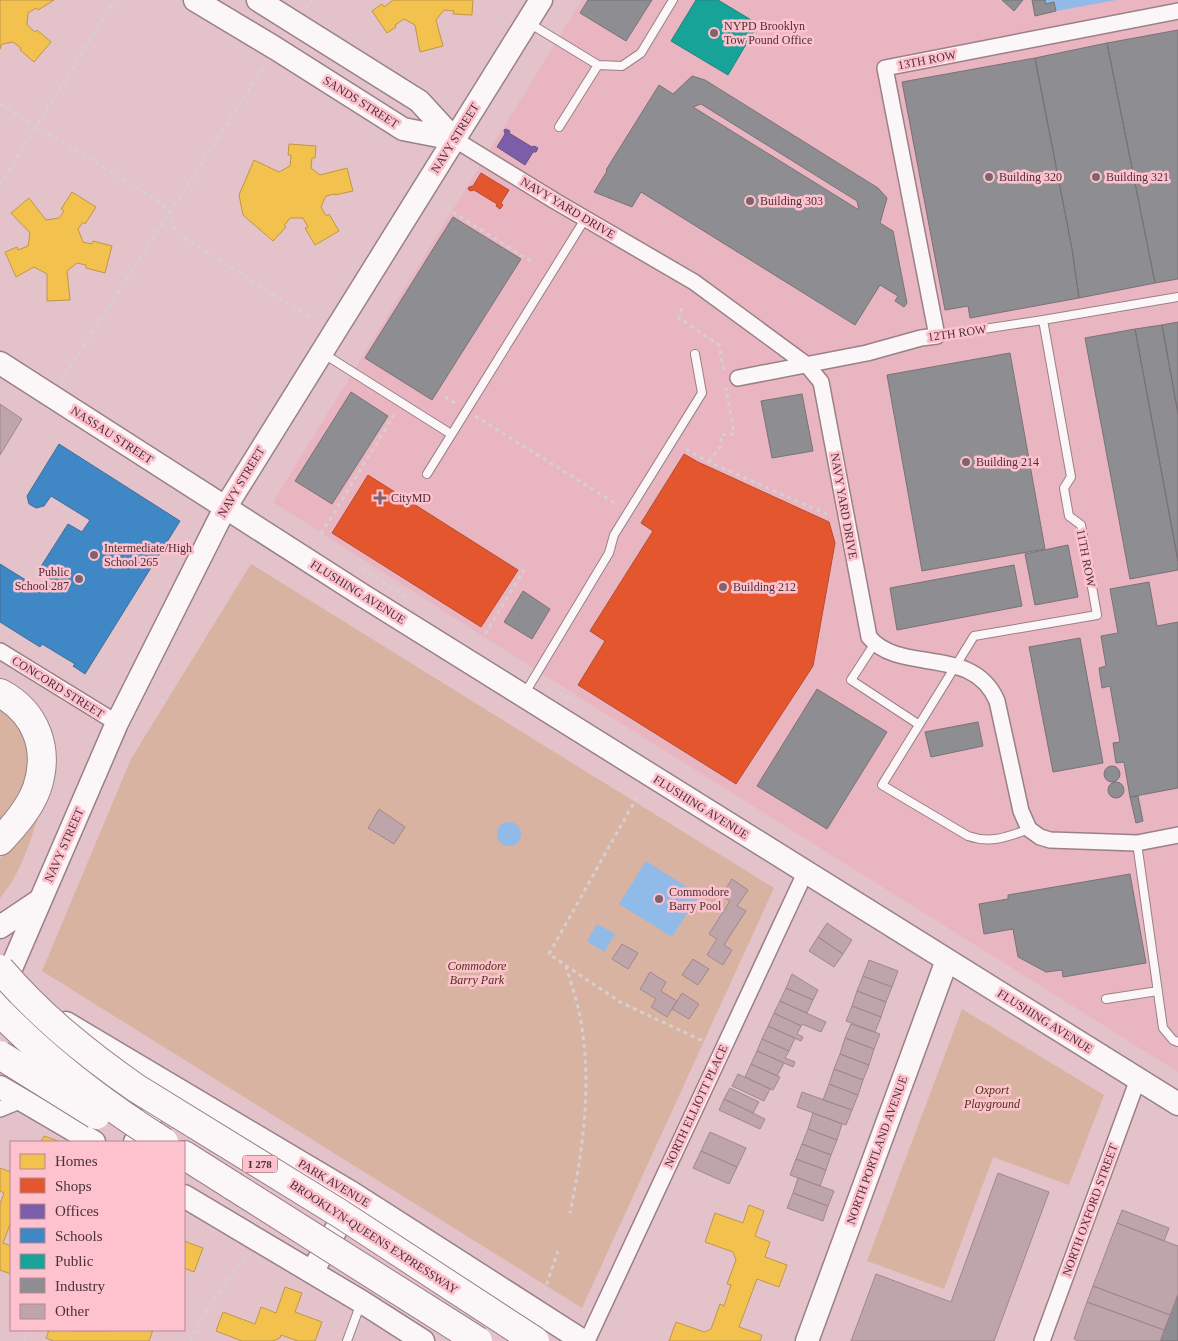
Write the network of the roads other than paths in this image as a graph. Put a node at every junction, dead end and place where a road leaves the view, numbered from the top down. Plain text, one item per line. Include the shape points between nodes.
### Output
1 (195, 0) edge
2 (258, 0) edge
3 (541, 0) edge
4 (673, 0) edge
5 (1178, 11) edge
6 (527, 22) junction
7 (598, 65) junction
8 (559, 127) dead end
9 (454, 139) junction
10 (585, 219) junction
11 (1178, 297) edge
12 (1043, 320) junction
13 (937, 336) junction
14 (321, 352) junction
15 (695, 354) dead end
16 (0, 363) edge
17 (808, 364) junction
18 (738, 378) dead end
19 (451, 434) junction
20 (426, 474) dead end
21 (225, 508) junction
22 (875, 643) junction
23 (0, 651) edge
24 (954, 666) junction
25 (0, 693) edge
26 (524, 696) junction
27 (117, 723) junction
28 (918, 724) junction
29 (1029, 829) junction
30 (1178, 835) edge
31 (0, 842) edge
32 (1137, 843) junction
33 (806, 871) junction
34 (39, 900) junction
35 (0, 927) edge
36 (948, 960) junction
37 (1, 983) edge
38 (1158, 990) junction
39 (1106, 999) dead end
40 (0, 1012) edge
41 (1178, 1042) edge
42 (0, 1055) edge
43 (1138, 1079) junction
44 (170, 1085) junction
45 (0, 1087) edge
46 (22, 1100) junction
47 (1178, 1104) edge
48 (0, 1109) edge
49 (92, 1141) edge
50 (136, 1141) edge
51 (139, 1141) edge
52 (162, 1141) edge
53 (185, 1156) edge
54 (185, 1164) edge
55 (232, 1186) junction
56 (356, 1195) junction
57 (185, 1197) edge
58 (312, 1272) junction
59 (362, 1302) junction
60 (347, 1341) edge
61 (423, 1341) edge
62 (478, 1341) edge
63 (536, 1341) edge
64 (583, 1341) edge
65 (587, 1341) edge
66 (807, 1341) edge
67 (1042, 1341) edge

1 - 9 main road, SANDS STREET via 403,129
2 - 9 main road via 419,101
3 - 6 main road, NAVY STREET
4 - 7 lane via 641,53 622,66
5 - 13 street, 13TH ROW via 885,68
6 - 7 lane
6 - 9 main road, NAVY STREET
7 - 8 lane
9 - 10 street, NAVY YARD DRIVE
9 - 14 main road, NAVY STREET
10 - 17 street, NAVY YARD DRIVE via 694,282
10 - 19 lane
11 - 12 lane, 12TH ROW
12 - 13 lane, 12TH ROW
12 - 24 lane, 11TH ROW via 1071,477 1064,488 1069,516 1081,525 1097,615 974,636
13 - 17 street, 12TH ROW
14 - 19 lane
14 - 21 main road, NAVY STREET
15 - 26 lane via 702,393 614,535 609,553
16 - 21 main road, NASSAU STREET
17 - 18 street, 12TH ROW
17 - 22 street, NAVY YARD DRIVE via 821,382 869,637
19 - 20 lane
21 - 26 main road, FLUSHING AVENUE
21 - 27 main road, NAVY STREET
22 - 24 street via 899,654
22 - 28 lane via 851,680
23 - 27 street, CONCORD STREET
24 - 28 lane
24 - 29 street via 977,676 994,694 1020,811
25 - 31 highway via 22,709 32,722 38,735 42,763 30,802
26 - 33 main road, FLUSHING AVENUE
27 - 34 main road, NAVY STREET
28 - 29 lane via 882,785 976,839 993,840
29 - 32 street via 1050,840
30 - 32 street
32 - 38 lane
33 - 36 main road, FLUSHING AVENUE
33 - 65 street, NORTH ELLIOTT PLACE
34 - 35 main road
34 - 37 main road, NAVY STREET
36 - 43 main road, FLUSHING AVENUE
36 - 66 main road, NORTH PORTLAND AVENUE
37 - 44 main road, PARK AVENUE
37 - 63 highway, BROOKLYN-QUEENS EXPRESSWAY / I 278, bridge via 136,1088 339,1213
38 - 39 lane
38 - 41 lane via 1163,1028
40 - 52 highway, bridge via 46,1056
42 - 51 highway, bridge
43 - 47 main road, FLUSHING AVENUE
43 - 67 street, NORTH OXFORD STREET
44 - 50 main road
44 - 56 main road, PARK AVENUE
45 - 46 main road
46 - 48 street
46 - 49 main road
53 - 55 highway, I 278
54 - 55 highway
55 - 62 highway, I 278, bridge
56 - 58 main road
56 - 64 main road, PARK AVENUE
57 - 58 main road
58 - 59 main road
59 - 60 lane
59 - 61 main road

